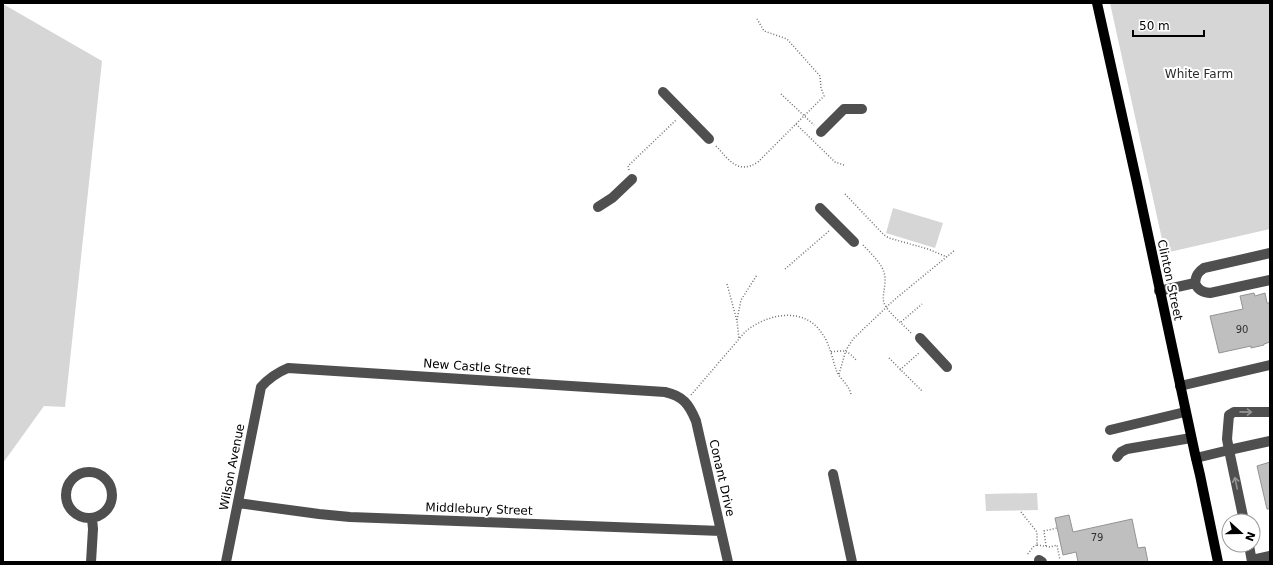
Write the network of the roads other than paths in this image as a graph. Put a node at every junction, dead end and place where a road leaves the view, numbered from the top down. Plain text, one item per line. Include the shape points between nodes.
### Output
1 (1096, 3) edge
2 (662, 92) dead end
3 (862, 109) dead end
4 (821, 132) dead end
5 (709, 139) road end
6 (632, 179) road end
7 (598, 207) dead end
8 (820, 208) dead end
9 (854, 242) road end
10 (1270, 253) edge
11 (1270, 280) edge
12 (1196, 283) junction
13 (1159, 291) junction
14 (923, 342) road end
15 (1270, 365) edge
16 (947, 367) dead end
17 (268, 379) joint
18 (1180, 386) junction
19 (685, 401) joint
20 (1186, 412) junction
21 (1270, 412) edge
22 (1110, 430) dead end
23 (1191, 438) junction
24 (1270, 441) edge
25 (1229, 450) junction
26 (1118, 458) dead end
27 (1196, 458) junction
28 (833, 474) dead end
29 (238, 503) junction
30 (1242, 513) edge
31 (92, 518) junction
32 (721, 532) junction
33 (1270, 556) edge
34 (1252, 561) edge
35 (91, 562) edge
36 (226, 562) edge
37 (728, 562) edge
38 (852, 562) edge
39 (1039, 562) edge
40 (1042, 562) edge
41 (1218, 562) edge

1 - 13 main road, Clinton Street
2 - 5 street
3 - 4 street via 844,109
6 - 7 street
8 - 9 street
10 - 12 street via 1204,268 1196,277
11 - 12 street via 1210,293 1201,291
12 - 13 street
13 - 18 main road, Clinton Street
14 - 16 street
15 - 18 street
17 - 19 street, New Castle Street via 288,368 665,392
17 - 29 street, Wilson Avenue via 261,388
18 - 20 main road, Clinton Street
19 - 32 street, Conant Drive via 696,420
20 - 22 street
20 - 23 main road, Clinton Street
25 -> 21 street via 1229,415 1234,412
23 - 26 street via 1128,449 1121,452
23 - 27 main road, Clinton Street
24 - 25 street
25 - 27 street
30 -> 25 street
27 - 41 main road, Clinton Street
28 - 38 street
29 - 32 street, Middlebury Street via 350,517
29 - 36 street, Wilson Avenue
31 - 31 street via 99,516 110,506 112,491 105,478 99,474 84,472 71,480 66,494 67,502 77,514
31 - 35 street
32 - 37 street, Conant Drive
33 - 34 street
39 - 40 street

